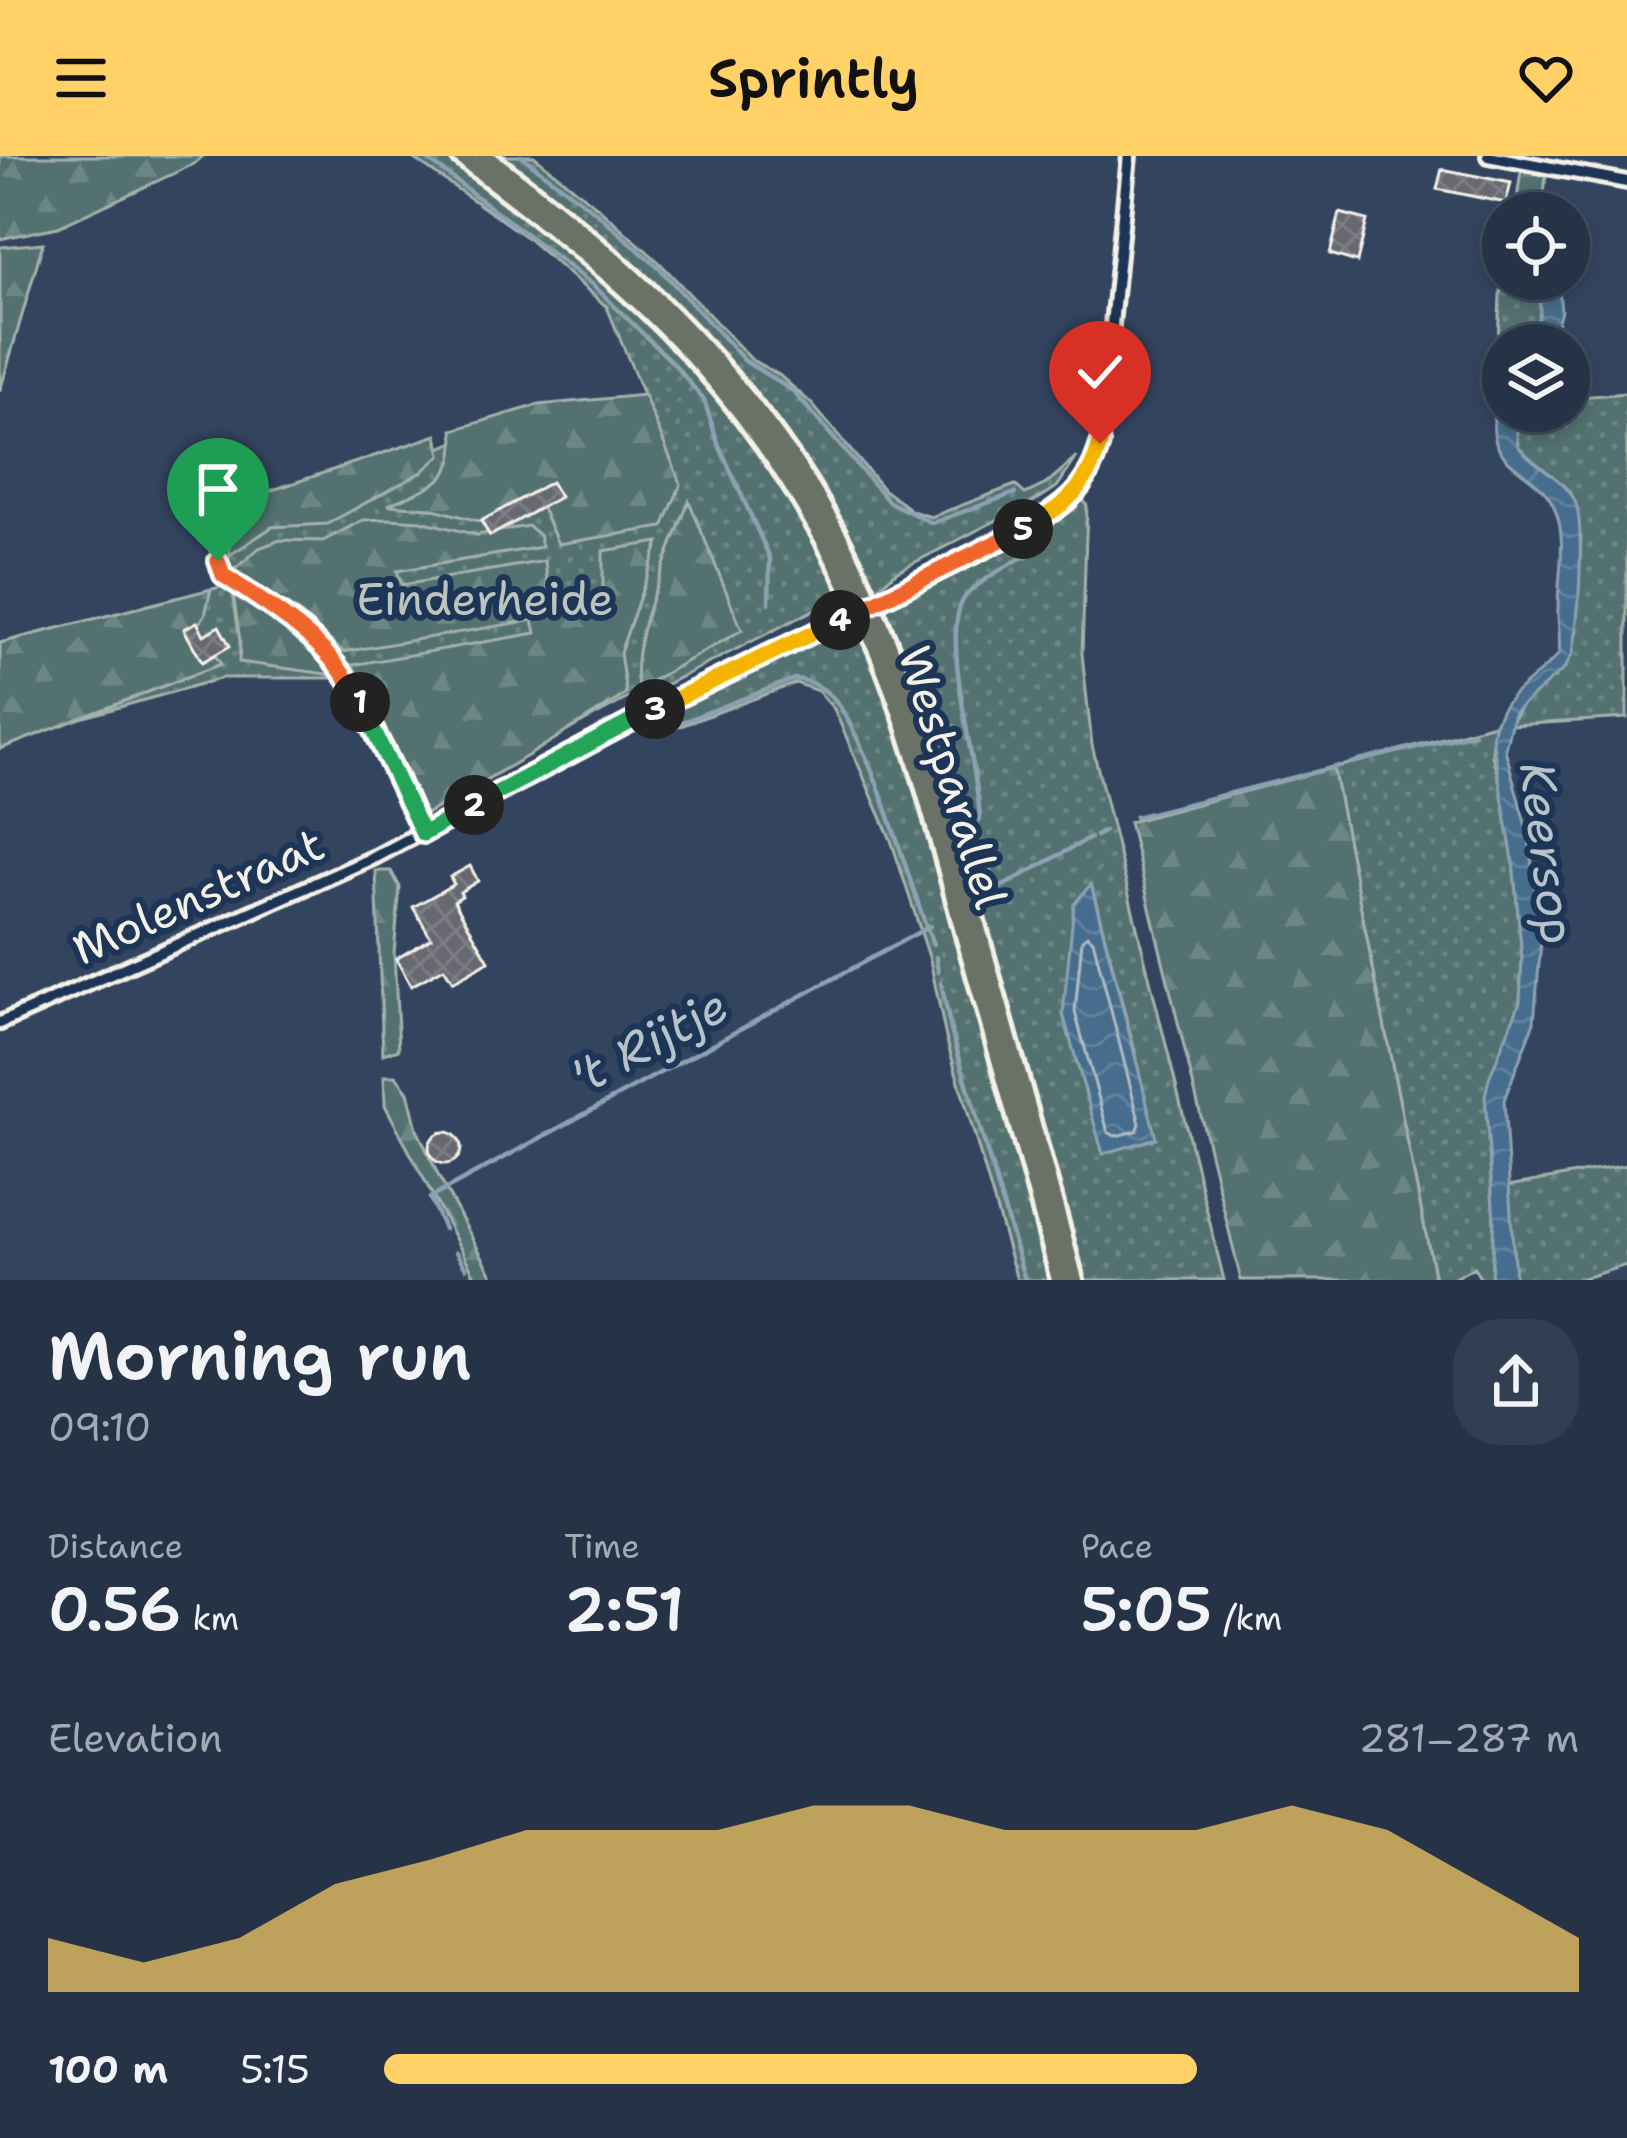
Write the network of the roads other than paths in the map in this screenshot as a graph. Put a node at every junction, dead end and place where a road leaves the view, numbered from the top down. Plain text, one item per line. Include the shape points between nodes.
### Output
1 (460, 156) edge
2 (484, 156) edge
3 (1129, 156) edge
4 (1487, 156) edge
5 (1627, 182) edge
6 (218, 561) dead end
7 (423, 834) junction
8 (0, 1022) edge
9 (1060, 1280) edge
10 (1074, 1280) edge

1 - 9 main road, Westparallel via 612,274 704,366 795,490 839,569 912,748
2 - 10 main road, Westparallel via 637,279 714,358 796,467 853,565 925,745
3 - 7 street, Molenstraat, bridge via 1100,444 1082,488 1058,510 623,725
4 - 5 street
6 - 7 street via 223,575 306,630 333,658
7 - 8 street, Molenstraat

